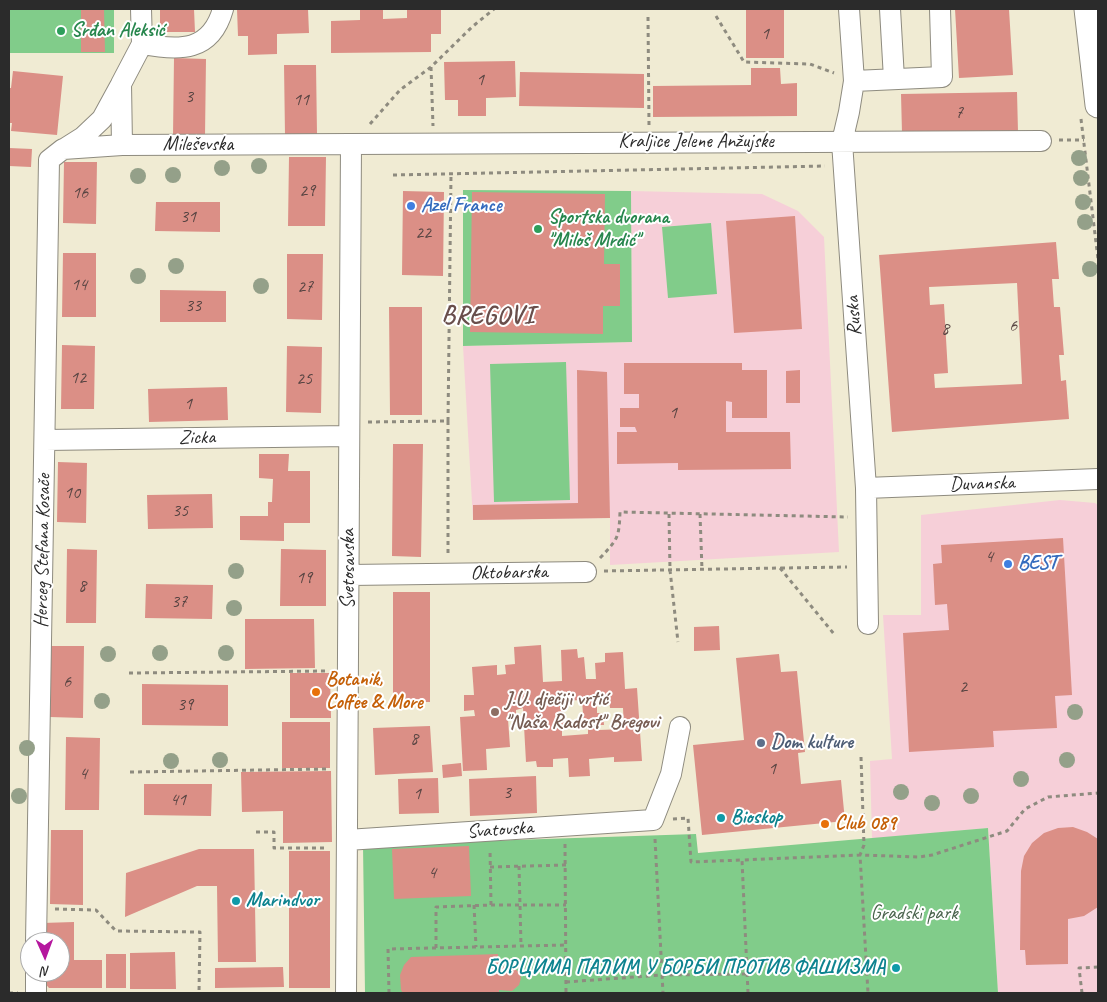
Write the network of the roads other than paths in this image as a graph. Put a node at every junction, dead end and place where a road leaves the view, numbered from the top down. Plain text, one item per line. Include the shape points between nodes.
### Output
1 (141, 9) edge
2 (223, 9) edge
3 (849, 9) edge
4 (890, 9) edge
5 (940, 9) edge
6 (1087, 9) edge
7 (142, 44) junction
8 (894, 79) junction
9 (854, 81) junction
10 (121, 84) junction
11 (1093, 97) edge
12 (1041, 140) dead end
13 (842, 142) junction
14 (351, 144) junction
15 (122, 145) junction
16 (56, 154) junction
17 (349, 429) junction
18 (45, 440) junction
19 (1098, 479) edge
20 (866, 488) junction
21 (586, 572) road end
22 (348, 574) junction
23 (868, 624) dead end
24 (680, 727) dead end
25 (347, 840) junction
26 (36, 932) edge
27 (346, 993) edge

1 - 7 street
2 - 7 street via 220,22 208,37 192,46 168,48
3 - 9 street, Ruska
4 - 8 street
5 - 8 street via 942,77
6 - 11 main road
7 - 10 street
8 - 9 street
9 - 13 street, Ruska
10 - 15 street
10 - 16 street via 102,120
12 - 13 street, Kraljice Jelene Anžujske
13 - 14 street, Kraljice Jelene Anžujske
13 - 20 street, Ruska
14 - 15 street, Mileševska
14 - 17 street, Svetosavska
15 - 16 street, Mileševska
16 - 18 street, Herceg Stefana Kosače
17 - 18 street, Zicka
17 - 22 street, Svetosavska
18 - 26 street, Herceg Stefana Kosače
19 - 20 street, Duvanska
20 - 23 street, Ruska
21 - 22 street, Oktobarska
22 - 25 street, Svetosavska
24 - 25 street, Svatovska via 671,774 653,820
25 - 27 street, Svetosavska

